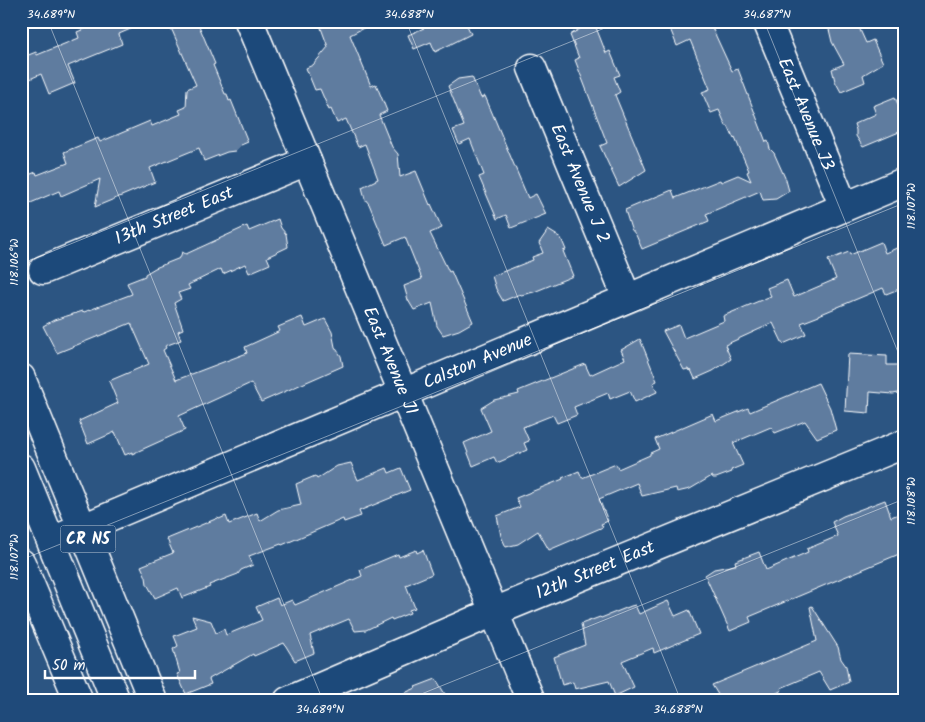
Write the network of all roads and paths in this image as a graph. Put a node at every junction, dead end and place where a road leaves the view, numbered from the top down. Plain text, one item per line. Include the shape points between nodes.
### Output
1 (249, 21) edge
2 (767, 21) edge
3 (532, 68) dead end
4 (307, 161) junction
5 (904, 182) edge
6 (844, 207) junction
7 (43, 270) dead end
8 (627, 298) junction
9 (21, 378) edge
10 (403, 392) junction
11 (904, 444) edge
12 (21, 468) edge
13 (83, 527) junction
14 (52, 541) junction
15 (21, 563) edge
16 (494, 612) junction
17 (79, 701) edge
18 (116, 701) edge
19 (153, 701) edge
20 (288, 701) edge
21 (531, 701) edge

1 - 4 street, East Avenue J1
2 - 6 street, East Avenue J3
3 - 8 street, East Avenue J 2
4 - 7 street, 13th Street East
4 - 10 street, East Avenue J1
5 - 6 street, Calston Avenue
6 - 8 street, Calston Avenue
8 - 10 street, Calston Avenue
9 - 13 street, CR N5
10 - 13 street, Calston Avenue
10 - 16 street, East Avenue J1
11 - 16 street, 12th Street East
12 - 14 street, CR N5
13 - 14 street, Calston Avenue
13 - 19 street, CR N5
14 - 18 street, CR N5
15 - 17 street
16 - 20 street, 12th Street East
16 - 21 street, East Avenue J1

